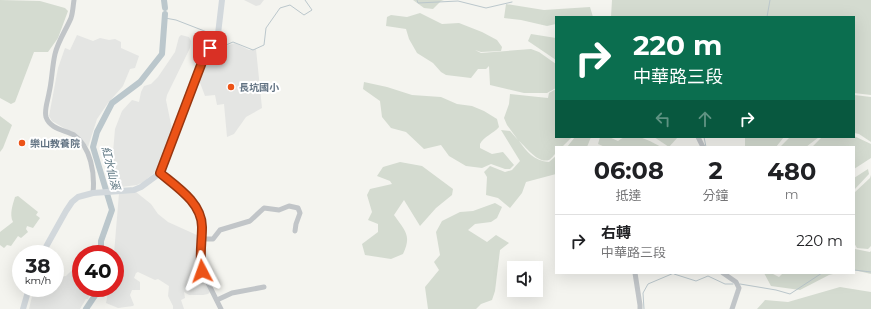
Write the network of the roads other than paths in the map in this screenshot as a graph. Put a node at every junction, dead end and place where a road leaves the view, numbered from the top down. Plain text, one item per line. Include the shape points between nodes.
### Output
1 (74, 0) edge
2 (222, 0) edge
3 (160, 173) junction
4 (95, 193) junction
5 (295, 231) dead end
6 (201, 239) junction
7 (47, 245) edge
8 (635, 274) edge
9 (724, 274) edge
10 (264, 287) dead end
11 (26, 297) edge
12 (217, 300) junction
13 (23, 309) edge
14 (221, 309) edge
15 (640, 309) edge
16 (732, 309) edge

1 - 4 street via 71,17 55,56 46,118 55,127 74,135 85,147
2 - 3 main road via 218,34 204,57
3 - 4 main road via 134,190
3 - 6 street via 197,209 201,217
4 - 7 main road via 78,197 72,202
5 - 6 street via 300,213 298,208 264,208 250,221 220,230 212,239
6 - 12 street via 202,271
8 - 15 street
9 - 16 street via 736,282 739,288
10 - 12 street via 232,293
11 - 13 main road
12 - 14 street

